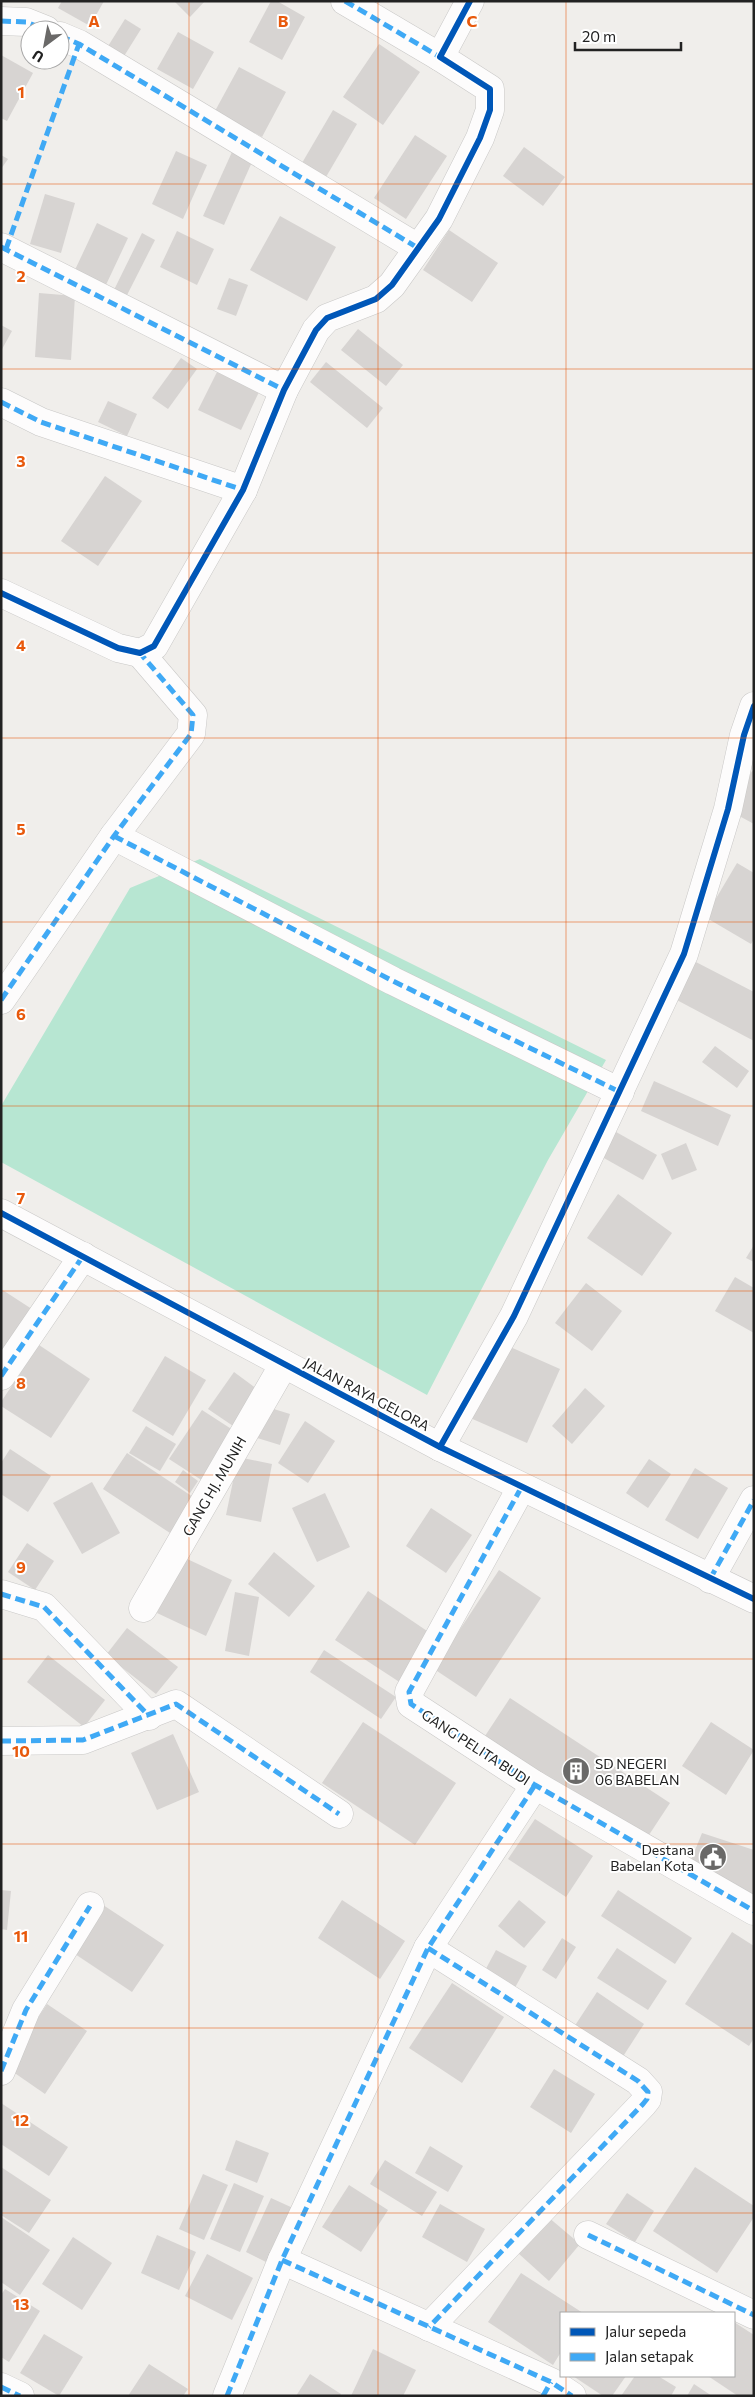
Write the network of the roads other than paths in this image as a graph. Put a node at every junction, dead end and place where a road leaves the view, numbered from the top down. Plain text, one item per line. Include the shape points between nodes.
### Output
1 (345, 1) edge
2 (470, 1) edge
3 (1, 21) edge
4 (20, 22) edge
5 (70, 40) edge
6 (440, 57) junction
7 (1, 247) edge
8 (418, 248) junction
9 (284, 390) junction
10 (1, 402) edge
11 (243, 490) junction
12 (1, 592) edge
13 (140, 653) junction
14 (754, 706) edge
15 (114, 836) junction
16 (1, 1000) edge
17 (620, 1092) junction
18 (1, 1213) edge
19 (83, 1256) junction
20 (284, 1364) junction
21 (1, 1376) edge
22 (440, 1447) junction
23 (521, 1488) junction
24 (754, 1500) edge
25 (710, 1579) junction
26 (1, 1594) edge
27 (754, 1599) edge
28 (143, 1608) dead end
29 (149, 1716) junction
30 (1, 1741) edge
31 (535, 1785) junction
32 (339, 1814) dead end
33 (90, 1906) dead end
34 (754, 1911) edge
35 (428, 1948) junction
36 (1, 2072) edge
37 (588, 2235) dead end
38 (282, 2260) junction
39 (754, 2315) edge
40 (429, 2327) junction
41 (1, 2387) edge
42 (555, 2391) edge
43 (20, 2396) edge
44 (227, 2396) edge

1 - 6 street
2 - 6 street
3 - 4 street
5 - 8 street
6 - 8 street via 490,89 490,110 480,138 439,219
7 - 9 street
8 - 9 street via 392,285 376,299 328,318 316,330
9 - 11 street
10 - 11 street via 41,422
11 - 13 street via 163,633 154,646
12 - 13 street via 118,648
13 - 15 street via 193,715 193,726 186,741
14 - 17 street via 744,735 728,809 684,954
15 - 16 street
15 - 17 street via 393,981
17 - 22 street via 514,1316
18 - 19 street, JALAN RAYA GELORA
19 - 20 street, JALAN RAYA GELORA
19 - 21 street
20 - 22 street, JALAN RAYA GELORA
20 - 28 street, GANG HJ. MUNIH
22 - 23 street, JALAN RAYA GELORA
23 - 25 street, JALAN RAYA GELORA
23 - 31 street, GANG PELITA BUDI via 409,1697 411,1704
24 - 25 street
25 - 27 street, JALAN RAYA GELORA
26 - 29 street via 44,1607
29 - 30 street via 84,1740
29 - 32 street via 176,1704
31 - 34 street, GANG PELITA BUDI
31 - 35 street
33 - 36 street via 26,2010
35 - 38 street
35 - 40 street via 638,2081 648,2092 643,2104
37 - 39 street
38 - 40 street
38 - 44 street
40 - 42 street
41 - 43 street

